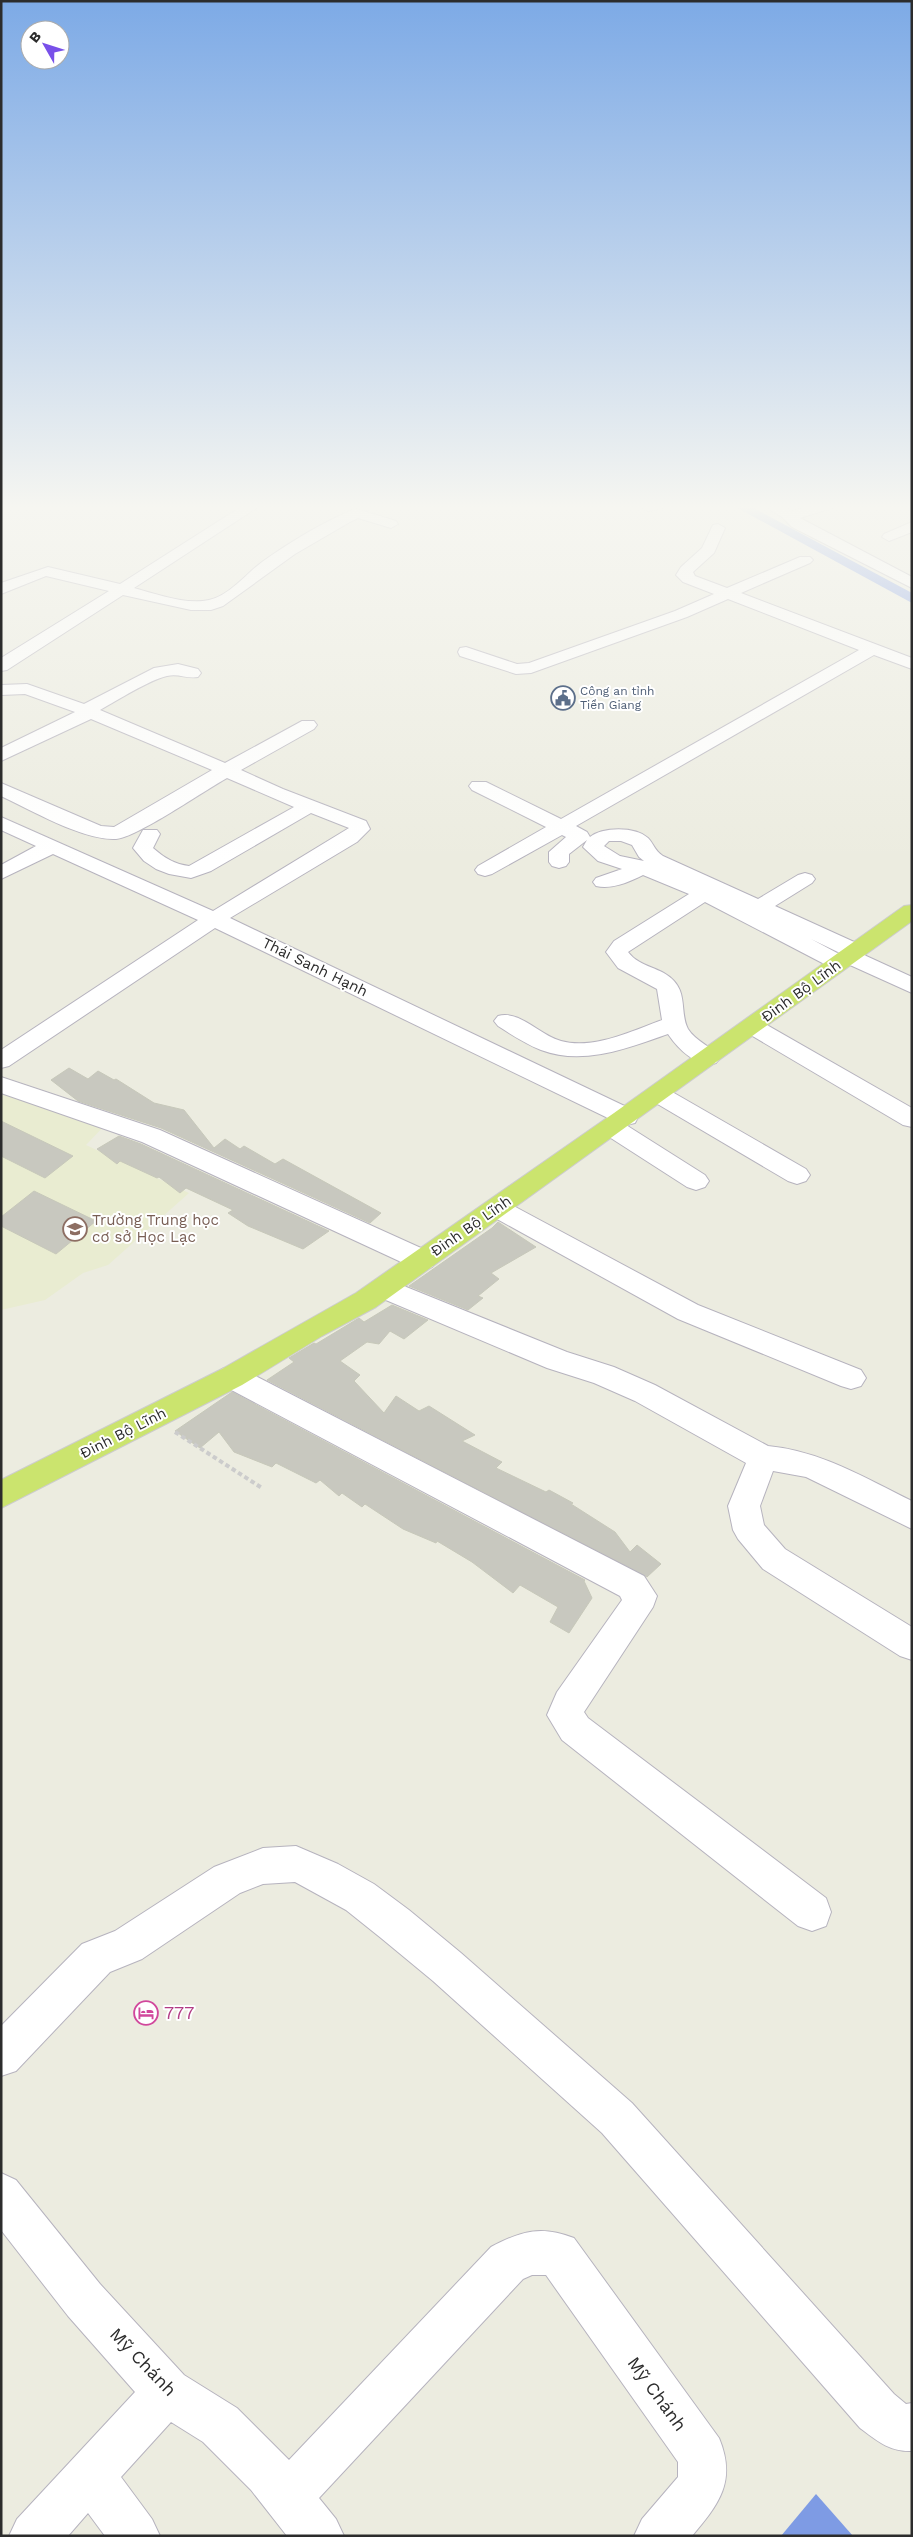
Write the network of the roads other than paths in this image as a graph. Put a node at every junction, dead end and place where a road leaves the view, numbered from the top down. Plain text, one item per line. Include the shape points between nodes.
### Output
1 (68, 623) edge
2 (655, 623) edge
3 (806, 623) edge
4 (873, 649) junction
5 (466, 652) dead end
6 (912, 664) edge
7 (1, 666) edge
8 (192, 673) dead end
9 (1, 690) edge
10 (88, 711) junction
11 (308, 725) dead end
12 (1, 755) edge
13 (226, 770) junction
14 (479, 786) dead end
15 (1, 789) edge
16 (309, 806) junction
17 (1, 823) edge
18 (560, 826) junction
19 (150, 834) dead end
20 (587, 840) junction
21 (52, 846) junction
22 (638, 861) junction
23 (559, 862) dead end
24 (485, 870) dead end
25 (1, 873) edge
26 (805, 880) dead end
27 (603, 882) dead end
28 (709, 890) junction
29 (752, 911) junction
30 (912, 911) edge
31 (214, 919) junction
32 (848, 957) junction
33 (912, 986) edge
34 (506, 1021) dead end
35 (674, 1024) junction
36 (752, 1026) junction
37 (708, 1058) junction
38 (1, 1061) edge
39 (1, 1085) edge
40 (658, 1094) junction
41 (912, 1119) edge
42 (619, 1122) junction
43 (797, 1175) dead end
44 (696, 1181) dead end
45 (497, 1208) junction
46 (422, 1260) junction
47 (384, 1288) junction
48 (232, 1377) junction
49 (851, 1378) dead end
50 (763, 1458) junction
51 (1, 1496) edge
52 (912, 1516) edge
53 (912, 1645) edge
54 (812, 1912) dead end
55 (1, 2056) edge
56 (1, 2195) edge
57 (167, 2392) junction
58 (912, 2427) edge
59 (90, 2475) junction
60 (287, 2497) junction
61 (34, 2536) edge
62 (135, 2536) edge
63 (319, 2536) edge
64 (659, 2536) edge

1 - 7 street
2 - 5 street via 531,668 516,669
3 - 4 street
4 - 6 street
4 - 18 street
8 - 10 street via 178,669 160,672
9 - 10 street via 27,689
10 - 12 street
10 - 13 street
11 - 13 street
13 - 15 street via 129,828 108,834
13 - 16 street
14 - 18 street
16 - 19 street via 191,872 182,872 161,863 145,852 143,848
16 - 31 street via 359,825 359,832
17 - 21 street, Thái Sanh Hạnh
18 - 20 street
18 - 24 street
20 - 22 street via 597,852
20 - 23 street via 559,852
21 - 25 street
21 - 31 street, Thái Sanh Hạnh
22 - 27 street via 620,878
22 - 28 street
26 - 29 street
28 - 29 street
28 - 35 street via 617,952 630,966 666,985
29 - 32 street
30 - 32 main road, Đinh Bộ Lĩnh
31 - 38 street
31 - 42 street, Thái Sanh Hạnh
32 - 33 street
32 - 36 main road, Đinh Bộ Lĩnh
34 - 35 street via 564,1049 581,1049 632,1038
35 - 37 street via 692,1047
36 - 37 main road, Đinh Bộ Lĩnh
36 - 41 street
37 - 40 main road, Đinh Bộ Lĩnh
39 - 46 street via 151,1136
40 - 42 main road, Đinh Bộ Lĩnh
40 - 43 street
42 - 44 street, Thái Sanh Hạnh
42 - 45 main road, Đinh Bộ Lĩnh
45 - 46 main road, Đinh Bộ Lĩnh
45 - 49 street via 688,1312
46 - 47 main road, Đinh Bộ Lĩnh
47 - 48 main road, Đinh Bộ Lĩnh
47 - 50 street via 646,1393
48 - 51 main road, Đinh Bộ Lĩnh
48 - 54 street via 632,1586 640,1596 636,1608 569,1703 565,1716 575,1729
50 - 52 street via 812,1466
50 - 53 street via 744,1506 750,1530 774,1559
55 - 58 street via 96,1958 128,1945 227,1880 263,1866 296,1864 360,1897 396,1924 617,2118 877,2411 899,2428
56 - 57 street, Mỹ Chánh via 84,2300
57 - 59 street
57 - 60 street, Mỹ Chánh via 220,2425
59 - 61 street
59 - 62 street
60 - 63 street, Mỹ Chánh
60 - 64 street, Mỹ Chánh via 507,2263 524,2253 539,2250 558,2254 702,2455 703,2474 698,2490

